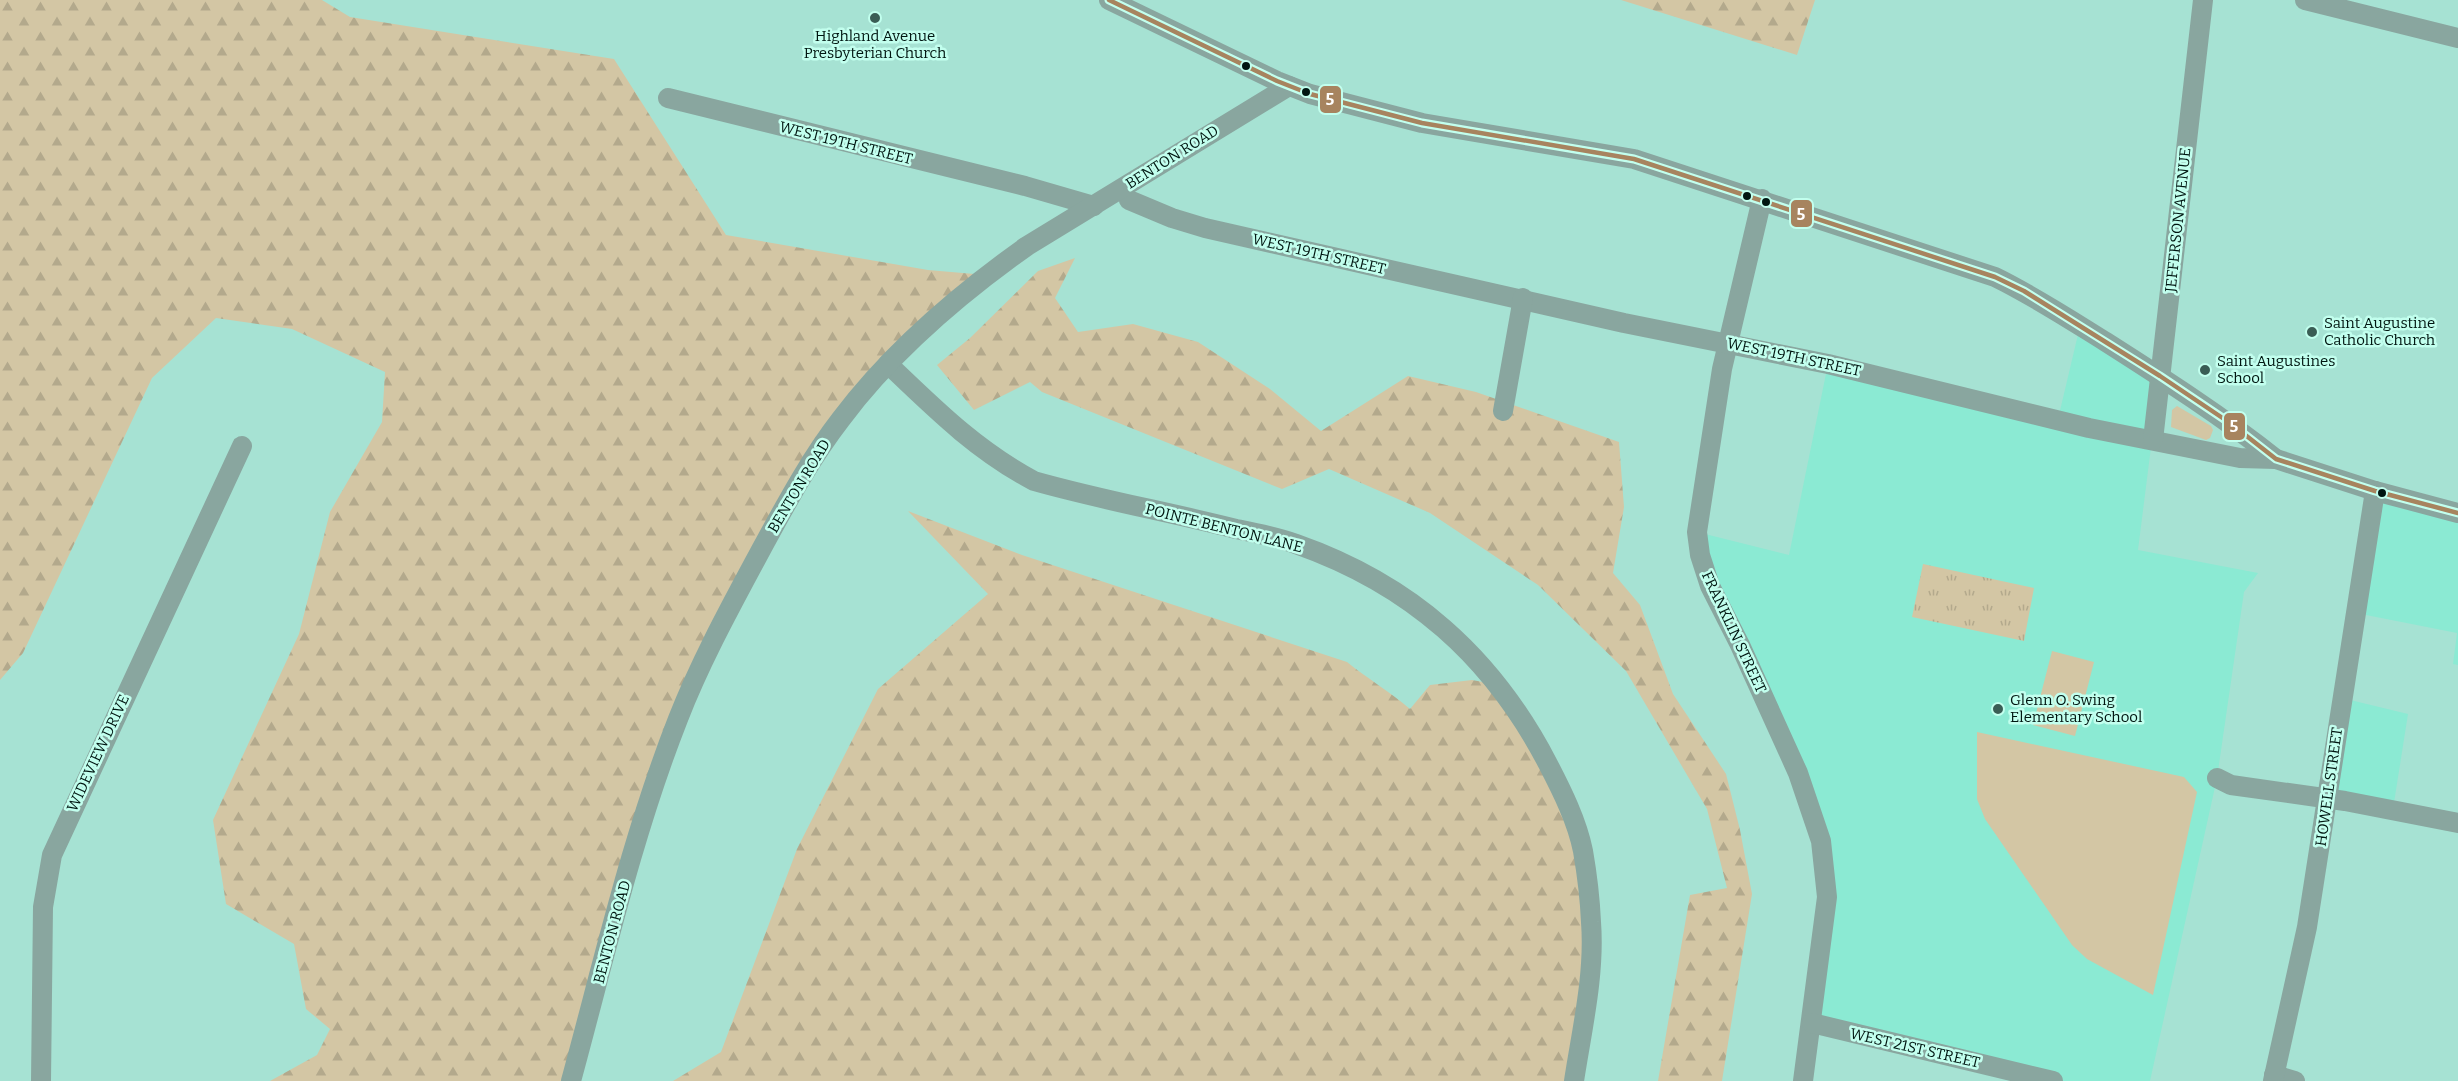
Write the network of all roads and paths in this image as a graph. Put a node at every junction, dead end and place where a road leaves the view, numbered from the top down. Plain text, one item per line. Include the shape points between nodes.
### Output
1 (1110, 0) edge
2 (2203, 0) edge
3 (2306, 0) edge
4 (2458, 38) edge
5 (1289, 86) junction
6 (668, 98) dead end
7 (1762, 199) junction
8 (1130, 200) dead end
9 (1094, 206) junction
10 (1523, 298) junction
11 (1729, 343) junction
12 (888, 364) junction
13 (2160, 376) junction
14 (1503, 411) dead end
15 (2153, 440) junction
16 (242, 446) dead end
17 (2276, 459) junction
18 (2375, 491) junction
19 (2458, 513) edge
20 (2217, 778) dead end
21 (2328, 798) junction
22 (2458, 823) edge
23 (1812, 1023) junction
24 (2273, 1078) edge
25 (40, 1081) edge
26 (571, 1081) edge
27 (1574, 1081) edge
28 (1803, 1081) edge
29 (2053, 1081) edge
30 (2295, 1081) edge

1 - 5 street
2 - 13 street, JEFFERSON AVENUE
3 - 4 street
5 - 7 street via 1422,123 1634,159
5 - 9 street, BENTON ROAD
6 - 9 street, WEST 19TH STREET
7 - 11 street, FRANKLIN STREET
7 - 13 street via 1995,277
8 - 10 street, WEST 19TH STREET via 1205,228
9 - 12 street, BENTON ROAD via 986,275
10 - 11 street, WEST 19TH STREET
10 - 14 street
11 - 15 street, WEST 19TH STREET
11 - 23 street, FRANKLIN STREET via 1697,532 1710,586 1798,773 1821,841 1827,897
12 - 26 street, BENTON ROAD via 841,418 794,490 722,621 678,719 644,817
12 - 27 street, POINTE BENTON LANE via 959,432 1005,466 1034,481 1294,543 1385,584 1434,618 1468,649 1529,726 1558,784 1583,851 1592,924 1588,993
13 - 15 street, JEFFERSON AVENUE
13 - 17 street
15 - 17 street, WEST 19TH STREET via 2240,458
16 - 25 street, WIDEVIEW DRIVE via 52,855 43,907
17 - 18 street, WEST 19TH STREET
18 - 19 street, WEST 19TH STREET
18 - 21 street, HOWELL STREET
20 - 21 street via 2231,785
21 - 22 street
21 - 24 street, HOWELL STREET via 2307,927
23 - 28 street, FRANKLIN STREET
23 - 29 street, WEST 21ST STREET
24 - 30 street

